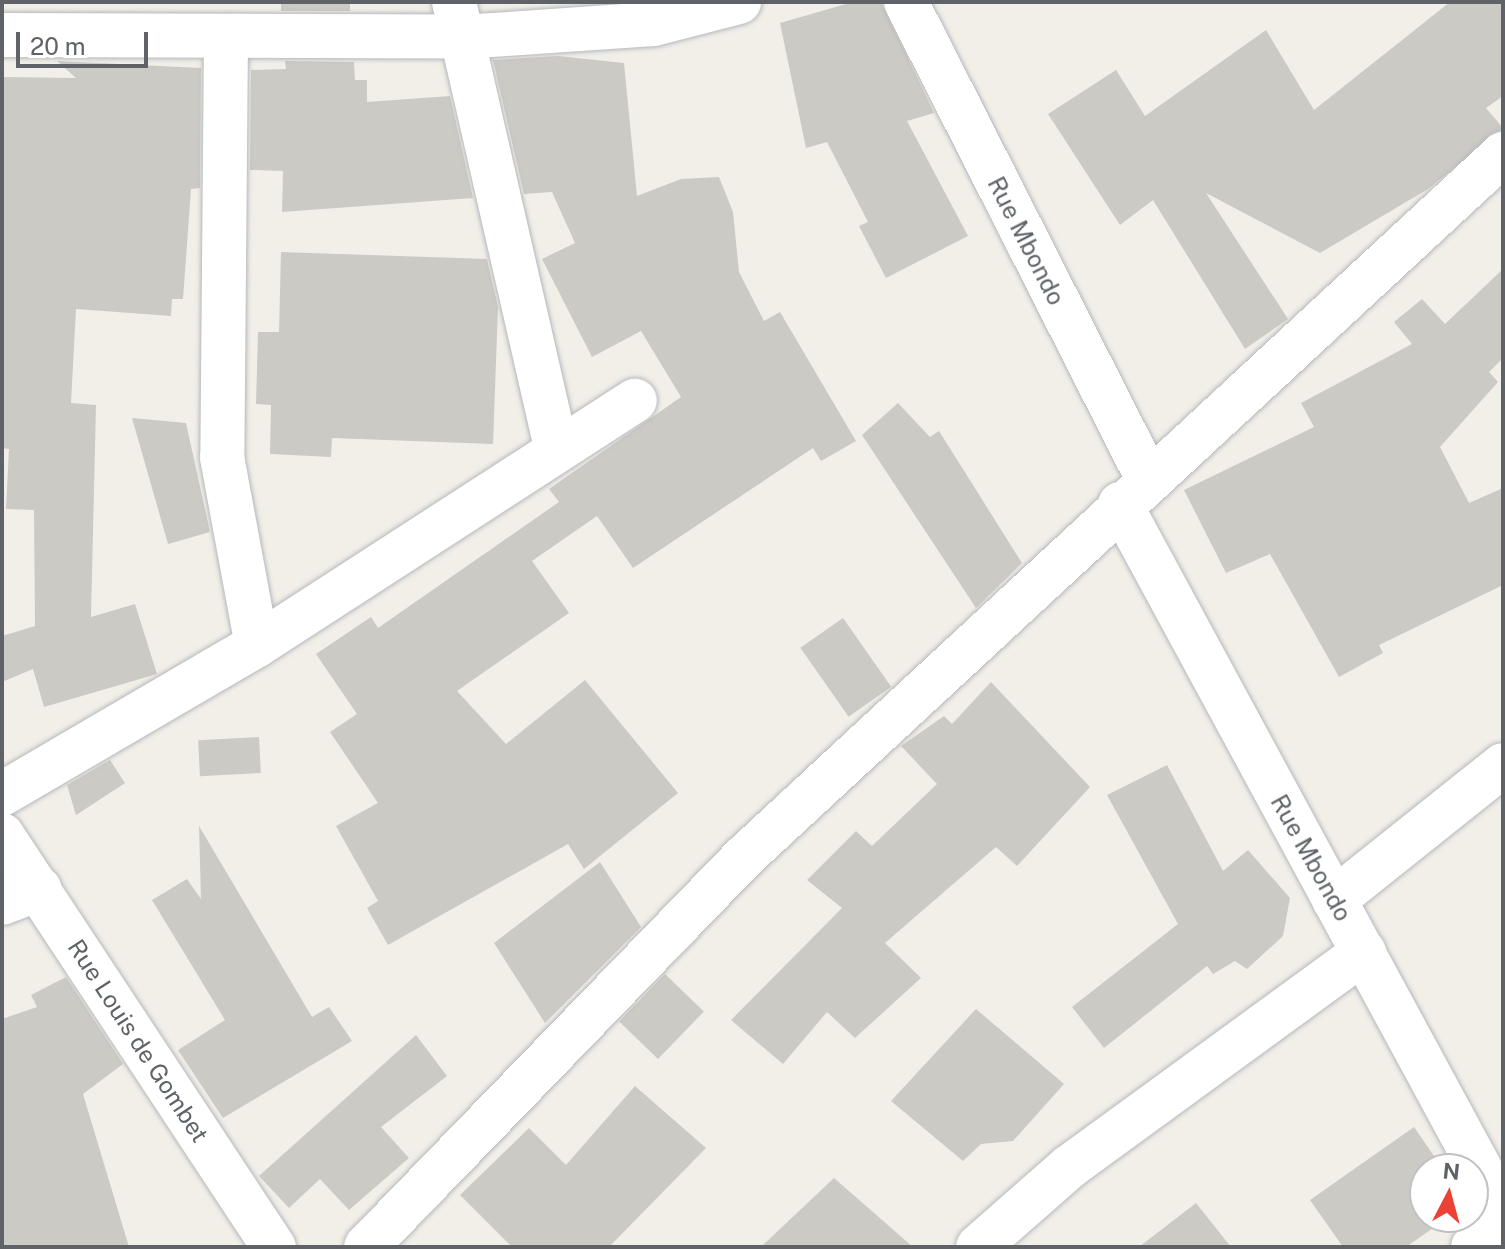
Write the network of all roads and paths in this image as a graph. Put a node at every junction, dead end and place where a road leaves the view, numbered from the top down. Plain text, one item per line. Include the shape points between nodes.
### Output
1 (739, 2) edge
2 (906, 2) edge
3 (458, 19) edge
4 (2, 35) edge
5 (226, 38) junction
6 (1498, 169) edge
7 (635, 400) dead end
8 (556, 449) junction
9 (1134, 492) junction
10 (257, 645) junction
11 (1503, 765) edge
12 (2, 794) edge
13 (2, 835) edge
14 (20, 896) edge
15 (1334, 900) junction
16 (1364, 952) junction
17 (1503, 1211) edge
18 (1503, 1223) edge
19 (274, 1247) edge
20 (366, 1247) edge
21 (978, 1247) edge
22 (1473, 1247) edge

1 - 3 street via 654,24
2 - 9 street, Rue Mbondo
3 - 5 street
3 - 8 street
4 - 5 street
5 - 10 street via 222,457
6 - 9 street
7 - 8 street
8 - 10 street
9 - 15 street, Rue Mbondo
9 - 20 street via 735,865
10 - 12 street
11 - 15 street
13 - 14 street, Rue Louis de Gombet
14 - 19 street, Rue Louis de Gombet
15 - 16 street, Rue Mbondo
16 - 17 street, Rue Mbondo
16 - 21 street via 1069,1167
18 - 22 street

